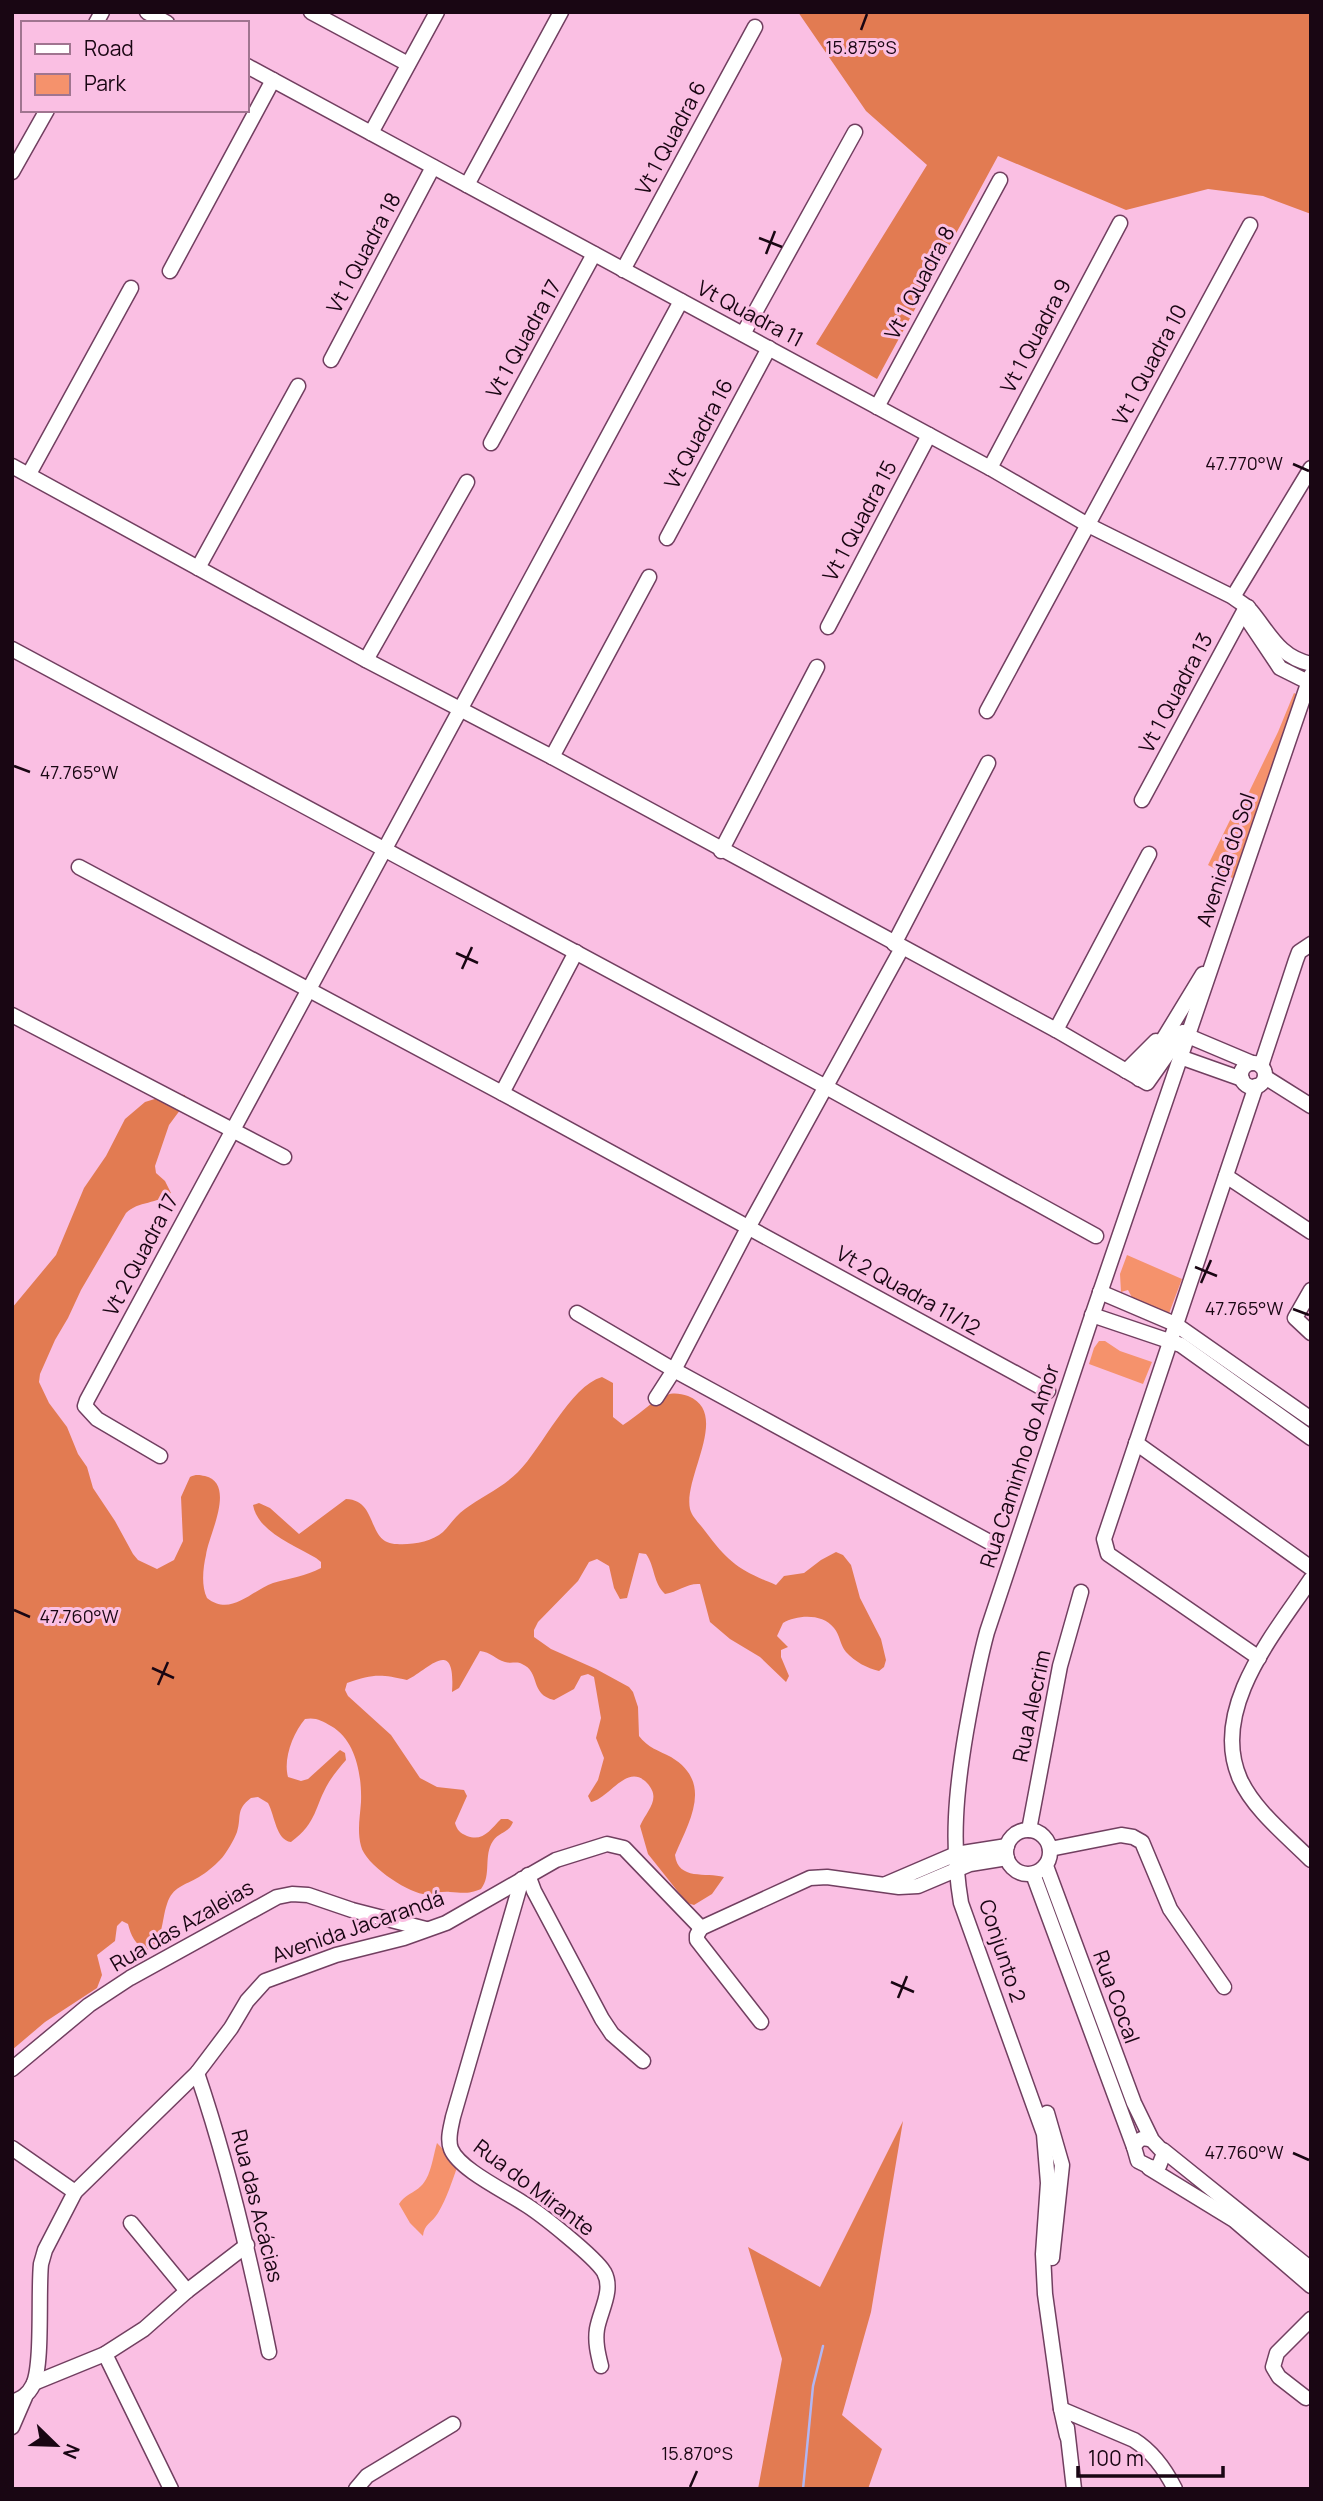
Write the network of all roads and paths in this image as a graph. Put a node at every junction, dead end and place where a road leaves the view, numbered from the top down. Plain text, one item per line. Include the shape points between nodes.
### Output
1 (147, 12) edge
2 (311, 12) edge
3 (437, 12) edge
4 (561, 12) edge
5 (163, 21) edge
6 (755, 27) dead end
7 (408, 64) junction
8 (248, 67) edge
9 (273, 80) junction
10 (46, 112) edge
11 (855, 132) dead end
12 (370, 133) junction
13 (433, 167) junction
14 (12, 172) edge
15 (1000, 180) dead end
16 (467, 185) junction
17 (1120, 223) dead end
18 (1250, 225) dead end
19 (594, 254) junction
20 (623, 270) junction
21 (170, 271) dead end
22 (131, 288) dead end
23 (681, 301) junction
24 (743, 334) junction
25 (769, 348) junction
26 (331, 360) dead end
27 (298, 386) dead end
28 (877, 407) junction
29 (929, 435) junction
30 (491, 443) dead end
31 (12, 466) edge
32 (990, 468) junction
33 (1311, 468) edge
34 (29, 474) junction
35 (467, 482) dead end
36 (1088, 525) junction
37 (667, 538) dead end
38 (198, 568) junction
39 (649, 577) dead end
40 (1241, 605) junction
41 (828, 627) dead end
42 (12, 649) edge
43 (366, 660) junction
44 (1283, 661) junction
45 (1311, 664) edge
46 (817, 667) dead end
47 (1310, 678) edge
48 (461, 709) junction
49 (987, 711) dead end
50 (552, 757) junction
51 (988, 763) dead end
52 (1142, 800) dead end
53 (386, 850) junction
54 (721, 851) junction
55 (1149, 854) dead end
56 (79, 867) dead end
57 (1311, 944) edge
58 (898, 946) junction
59 (576, 952) junction
60 (1217, 952) junction
61 (307, 989) junction
62 (1203, 994) junction
63 (1181, 1010) junction
64 (12, 1015) edge
65 (1056, 1030) junction
66 (1188, 1036) junction
67 (1180, 1057) junction
68 (1126, 1071) junction
69 (1258, 1073) junction
70 (1143, 1081) junction
71 (826, 1087) junction
72 (502, 1093) junction
73 (1311, 1106) edge
74 (232, 1130) junction
75 (284, 1157) dead end
76 (1226, 1176) junction
77 (748, 1228) junction
78 (1311, 1232) edge
79 (1096, 1236) dead end
80 (1311, 1290) edge
81 (1100, 1292) junction
82 (1124, 1303) junction
83 (577, 1313) dead end
84 (1092, 1315) junction
85 (1118, 1324) junction
86 (1175, 1324) junction
87 (1311, 1333) edge
88 (1169, 1341) junction
89 (674, 1370) junction
90 (1048, 1391) dead end
91 (656, 1398) dead end
92 (1311, 1419) edge
93 (1311, 1438) edge
94 (1136, 1443) junction
95 (160, 1457) dead end
96 (995, 1545) dead end
97 (1311, 1568) edge
98 (1311, 1579) edge
99 (1082, 1592) dead end
100 (1259, 1658) junction
101 (1029, 1830) junction
102 (1050, 1849) junction
103 (1007, 1852) junction
104 (956, 1854) junction
105 (1311, 1860) edge
106 (1046, 1866) junction
107 (956, 1869) junction
108 (1033, 1874) junction
109 (525, 1877) junction
110 (888, 1883) junction
111 (961, 1898) joint
112 (380, 1917) junction
113 (701, 1928) junction
114 (426, 1929) junction
115 (399, 1933) junction
116 (1224, 1987) dead end
117 (761, 2022) dead end
118 (643, 2061) dead end
119 (12, 2069) edge
120 (197, 2073) junction
121 (1158, 2145) junction
122 (1134, 2147) junction
123 (12, 2148) edge
124 (1149, 2168) junction
125 (75, 2192) junction
126 (131, 2223) dead end
127 (247, 2245) junction
128 (1311, 2269) edge
129 (1311, 2286) edge
130 (187, 2291) junction
131 (1311, 2319) edge
132 (269, 2352) dead end
133 (106, 2354) junction
134 (601, 2366) dead end
135 (34, 2383) junction
136 (1306, 2398) dead end
137 (19, 2399) edge
138 (1063, 2410) junction
139 (453, 2424) dead end
140 (12, 2427) edge
141 (172, 2489) edge
142 (356, 2489) edge
143 (1074, 2489) edge
144 (1175, 2489) edge

1 - 5 street
2 - 7 street
3 - 7 street
4 - 16 street
6 - 20 street, Vt 1 Quadra 6
7 - 12 street
8 - 9 street, Vt Quadra 11
9 - 12 street, Vt Quadra 11
9 - 21 street
10 - 14 street
11 - 24 street
12 - 13 street, Vt Quadra 11
13 - 16 street, Vt Quadra 11
13 - 26 street, Vt 1 Quadra 18
15 - 28 street, Vt 1 Quadra 8
16 - 19 street, Vt Quadra 11
17 - 32 street, Vt 1 Quadra 9
18 - 36 street, Vt 1 Quadra 10
19 - 20 street, Vt Quadra 11
19 - 30 street, Vt 1 Quadra 17
20 - 23 street, Vt Quadra 11
22 - 34 street
23 - 24 street, Vt Quadra 11
23 - 48 street, Vt 2 Quadra 17
24 - 25 street, Vt Quadra 11
25 - 28 street, Vt Quadra 11
25 - 37 street, Vt Quadra 16
27 - 38 street
28 - 29 street, Vt Quadra 11
29 - 32 street, Vt Quadra 11
29 - 41 street, Vt 1 Quadra 15
31 - 34 street
32 - 36 street, Vt Quadra 11
33 - 40 street
34 - 38 street
35 - 43 street
36 - 40 street, Vt Quadra 11
36 - 49 street, Vt 1 Quadra 10
38 - 43 street
39 - 50 street
40 - 44 street
40 - 52 street, Vt 1 Quadra 13
42 - 53 street
43 - 48 street
44 - 45 street
44 - 47 street
46 - 54 street
47 - 60 street, Avenida do Sol
48 - 50 street
48 - 53 street, Vt 2 Quadra 17
50 - 54 street
51 - 58 street
53 - 59 street
53 - 61 street, Vt 2 Quadra 17
54 - 58 street
55 - 65 street
56 - 61 street, Vt 2 Quadra 11/12
57 - 69 street via 1299,952
58 - 65 street
58 - 71 street
59 - 71 street
59 - 72 street
60 - 62 street, Avenida do Sol
60 - 63 street
61 - 72 street, Vt 2 Quadra 11/12
61 - 74 street, Vt 2 Quadra 17
62 - 66 street, Avenida do Sol
62 - 70 street via 1181,1037
63 - 68 street
63 - 70 street
64 - 74 street
65 - 68 street
66 - 67 street, Avenida do Sol
66 - 69 street
67 - 69 street via 1250,1086
67 - 81 street, Rua Caminho do Amor
68 - 70 street
69 - 73 street
69 - 76 street
71 - 77 street
71 - 79 street
72 - 77 street, Vt 2 Quadra 11/12
74 - 75 street
74 - 95 street, Vt 2 Quadra 17 via 85,1406 97,1419
76 - 78 street
76 - 86 street
77 - 89 street
77 - 90 street, Vt 2 Quadra 11/12
80 - 87 street via 1295,1318
81 - 82 street
81 - 84 street, Rua Caminho do Amor
82 - 85 street
82 - 86 street
83 - 89 street
84 - 85 street
84 - 104 street, Rua Caminho do Amor via 978,1663 954,1820
85 - 88 street
86 - 88 street
86 - 92 street
88 - 93 street
88 - 94 street
89 - 91 street
89 - 96 street
94 - 97 street
94 - 100 street via 1104,1539 1108,1554
98 - 100 street
99 - 101 street, Rua Alecrim via 1060,1665
100 - 105 street via 1239,1700 1234,1758 1251,1796
101 - 102 street via 1039,1833
101 - 103 street via 1012,1838
102 - 106 street
102 - 116 street via 1121,1835 1142,1842 1170,1909
103 - 104 street
103 - 107 street
103 - 108 street via 1018,1872
104 - 107 street, Rua Caminho do Amor
104 - 110 street
106 - 108 street
106 - 121 street, Rua Cocal via 1134,2103
107 - 110 street via 924,1885
107 - 111 street, Rua Caminho do Amor
108 - 122 street, Rua Cocal
109 - 113 street, Avenida Jacarandá via 569,1855 615,1845 624,1848
109 - 114 street, Avenida Jacarandá via 452,1920
109 - 118 street via 602,2019
109 - 134 street, Rua do Mirante via 449,2141 465,2164 531,2208 602,2269 607,2286 596,2343
110 - 113 street via 810,1878
111 - 138 street, Conjunto 2 via 982,1965 1062,2165 1048,2273
112 - 114 street
112 - 115 street, Rua das Azaleias
112 - 119 street, Rua das Azaleias via 308,1895 277,1897 130,1978 89,2005
113 - 117 street via 697,1940
114 - 115 street, Avenida Jacarandá
115 - 120 street, Avenida Jacarandá via 265,1981
120 - 125 street, Avenida Jacarandá
120 - 127 street, Rua das Acácias
121 - 122 street via 1145,2138
121 - 124 street via 1162,2162
121 - 128 street, Rua Cocal
122 - 124 street via 1136,2158
123 - 125 street
124 - 129 street via 1234,2220
125 - 135 street, Avenida Jacarandá via 41,2263
126 - 130 street
127 - 130 street
127 - 132 street, Rua das Acácias
130 - 133 street via 144,2329
131 - 136 street via 1277,2353 1273,2367
133 - 135 street
133 - 141 street
135 - 137 street
137 - 140 street
138 - 143 street, Conjunto 2
138 - 144 street via 1145,2446
139 - 142 street via 366,2476

